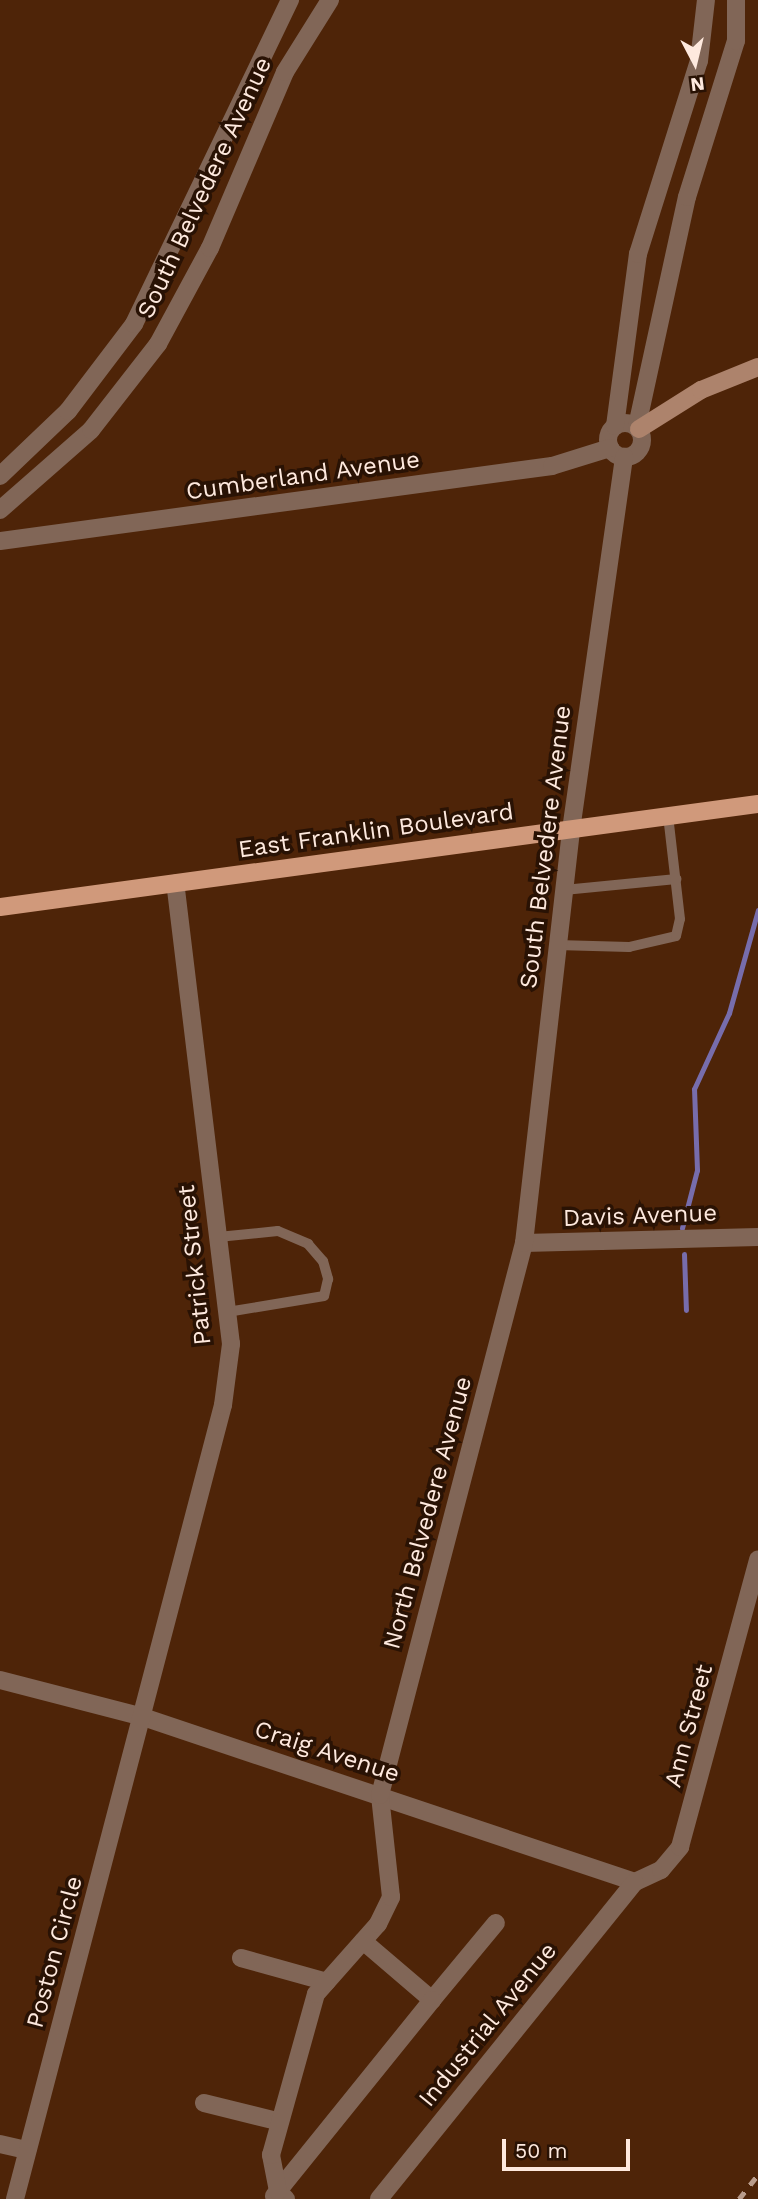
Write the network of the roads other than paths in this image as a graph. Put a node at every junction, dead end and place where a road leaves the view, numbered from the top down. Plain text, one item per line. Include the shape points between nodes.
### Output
1 (290, 0) edge
2 (330, 0) edge
3 (706, 0) edge
4 (736, 0) edge
5 (758, 367) edge
6 (615, 426) junction
7 (638, 428) junction
8 (617, 453) junction
9 (0, 477) edge
10 (0, 510) edge
11 (0, 541) edge
12 (758, 804) edge
13 (668, 816) junction
14 (571, 830) junction
15 (676, 879) junction
16 (175, 883) junction
17 (564, 890) junction
18 (0, 907) edge
19 (557, 945) junction
20 (218, 1237) junction
21 (758, 1237) edge
22 (524, 1243) junction
23 (227, 1312) junction
24 (758, 1559) edge
25 (0, 1680) edge
26 (143, 1717) junction
27 (380, 1795) junction
28 (635, 1882) junction
29 (496, 1923) dead end
30 (363, 1941) junction
31 (242, 1958) dead end
32 (327, 1982) junction
33 (432, 2000) junction
34 (204, 2102) dead end
35 (277, 2122) junction
36 (0, 2144) edge
37 (27, 2150) junction
38 (279, 2196) edge
39 (15, 2199) edge
40 (379, 2199) edge

1 - 9 street, South Belvedere Avenue via 134,324 68,411
2 - 10 street, South Belvedere Avenue via 285,72 210,248 158,344 91,430
3 - 6 street via 699,61 638,254
4 - 7 street via 736,41 687,197
5 - 7 street via 701,390
6 - 7 street
6 - 8 street, South Belvedere Avenue
7 - 8 street via 642,447
8 - 11 street, Cumberland Avenue via 552,466
8 - 14 street, South Belvedere Avenue
12 - 13 main road, East Franklin Boulevard
13 - 14 main road, East Franklin Boulevard
13 - 15 lane
14 - 16 main road, East Franklin Boulevard
14 - 17 street, South Belvedere Avenue
15 - 17 lane
15 - 19 lane via 676,936 629,947
16 - 18 main road, East Franklin Boulevard
16 - 20 street, Patrick Street
17 - 19 street, South Belvedere Avenue
19 - 22 street, South Belvedere Avenue
20 - 23 street, Patrick Street
20 - 23 lane via 278,1231 308,1244 323,1261 328,1279 324,1296
21 - 22 street, Davis Avenue
22 - 27 street, North Belvedere Avenue
23 - 26 street, Patrick Street via 231,1344 223,1405
24 - 28 street, Ann Street via 680,1847 661,1870
25 - 26 street, Craig Avenue
26 - 27 street, Craig Avenue
26 - 37 street, Poston Circle
27 - 28 street, Craig Avenue
27 - 30 street via 391,1897
28 - 40 street, Industrial Avenue
29 - 33 street
30 - 32 street
30 - 33 street
31 - 32 street
32 - 35 street via 316,1994
33 - 38 street
34 - 35 street
35 - 38 street via 271,2155
36 - 37 street
37 - 39 street, Poston Circle

